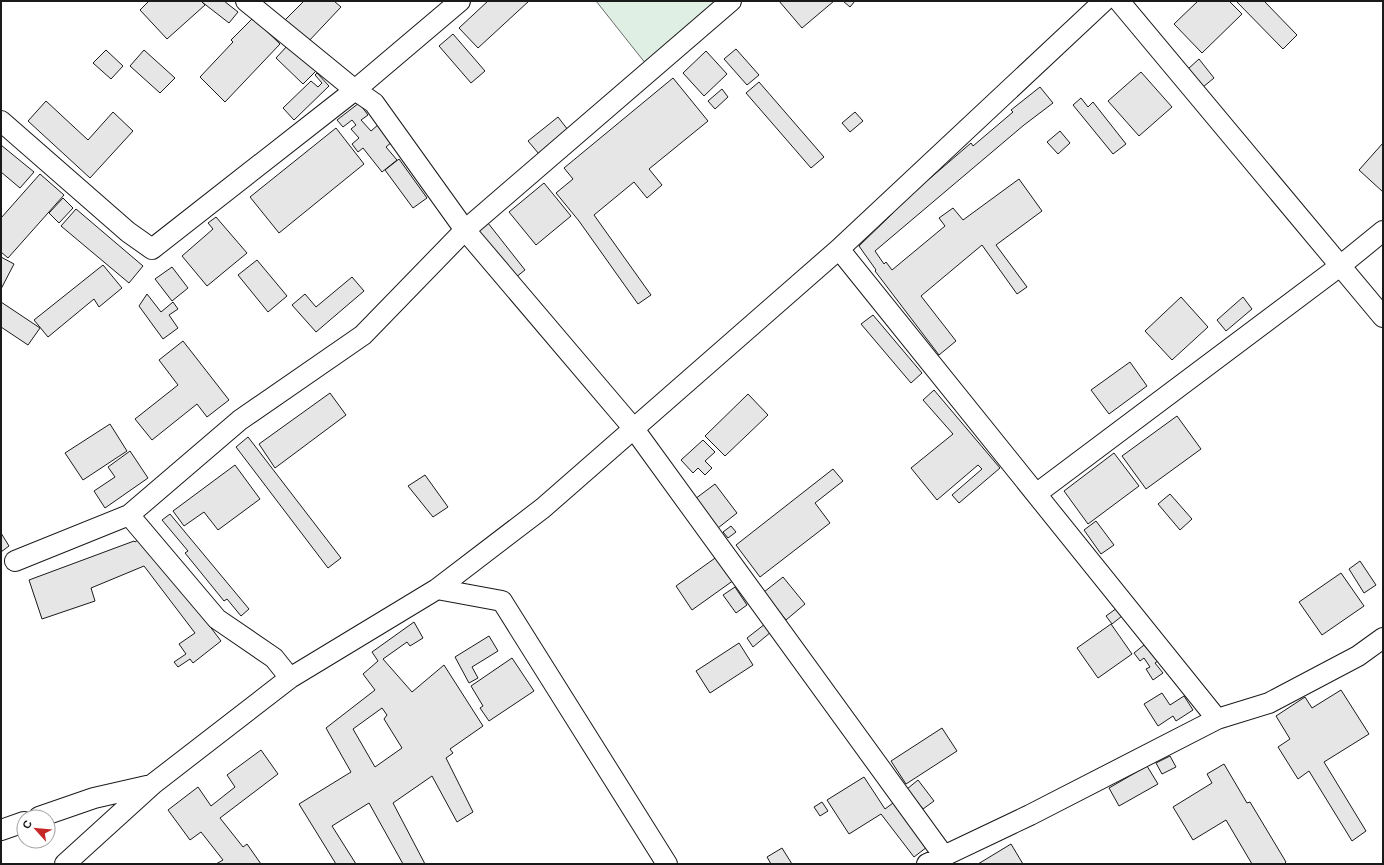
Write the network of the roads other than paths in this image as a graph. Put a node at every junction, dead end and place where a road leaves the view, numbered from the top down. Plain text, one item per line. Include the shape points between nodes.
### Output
1 (246, 1) edge
2 (460, 1) edge
3 (731, 1) edge
4 (1104, 1) edge
5 (1119, 1) edge
6 (355, 90) junction
7 (1, 121) edge
8 (465, 230) junction
9 (1383, 231) edge
10 (839, 249) junction
11 (1340, 266) junction
12 (1383, 317) edge
13 (634, 429) junction
14 (1036, 494) junction
15 (129, 515) junction
16 (15, 561) dead end
17 (437, 589) junction
18 (1383, 638) edge
19 (290, 678) junction
20 (1217, 719) junction
21 (153, 784) junction
22 (56, 811) edge
23 (16, 825) edge
24 (1, 830) edge
25 (936, 860) edge
26 (65, 864) edge
27 (667, 864) edge

1 - 6 street
2 - 6 street
3 - 8 street
4 - 10 street
5 - 11 street
6 - 7 street via 152,249 128,232
6 - 8 street via 374,103
8 - 13 street
8 - 15 street via 363,335 240,420
9 - 11 street
10 - 13 street
10 - 14 street
11 - 12 street
11 - 14 street
13 - 17 street via 543,508
13 - 25 street
14 - 20 street
15 - 16 street
15 - 19 street via 217,619 274,658
17 - 19 street
17 - 27 street via 502,601
18 - 20 street via 1358,656 1269,703
19 - 21 street
20 - 25 street via 1037,812
21 - 22 street via 94,798
21 - 26 street
23 - 24 street

